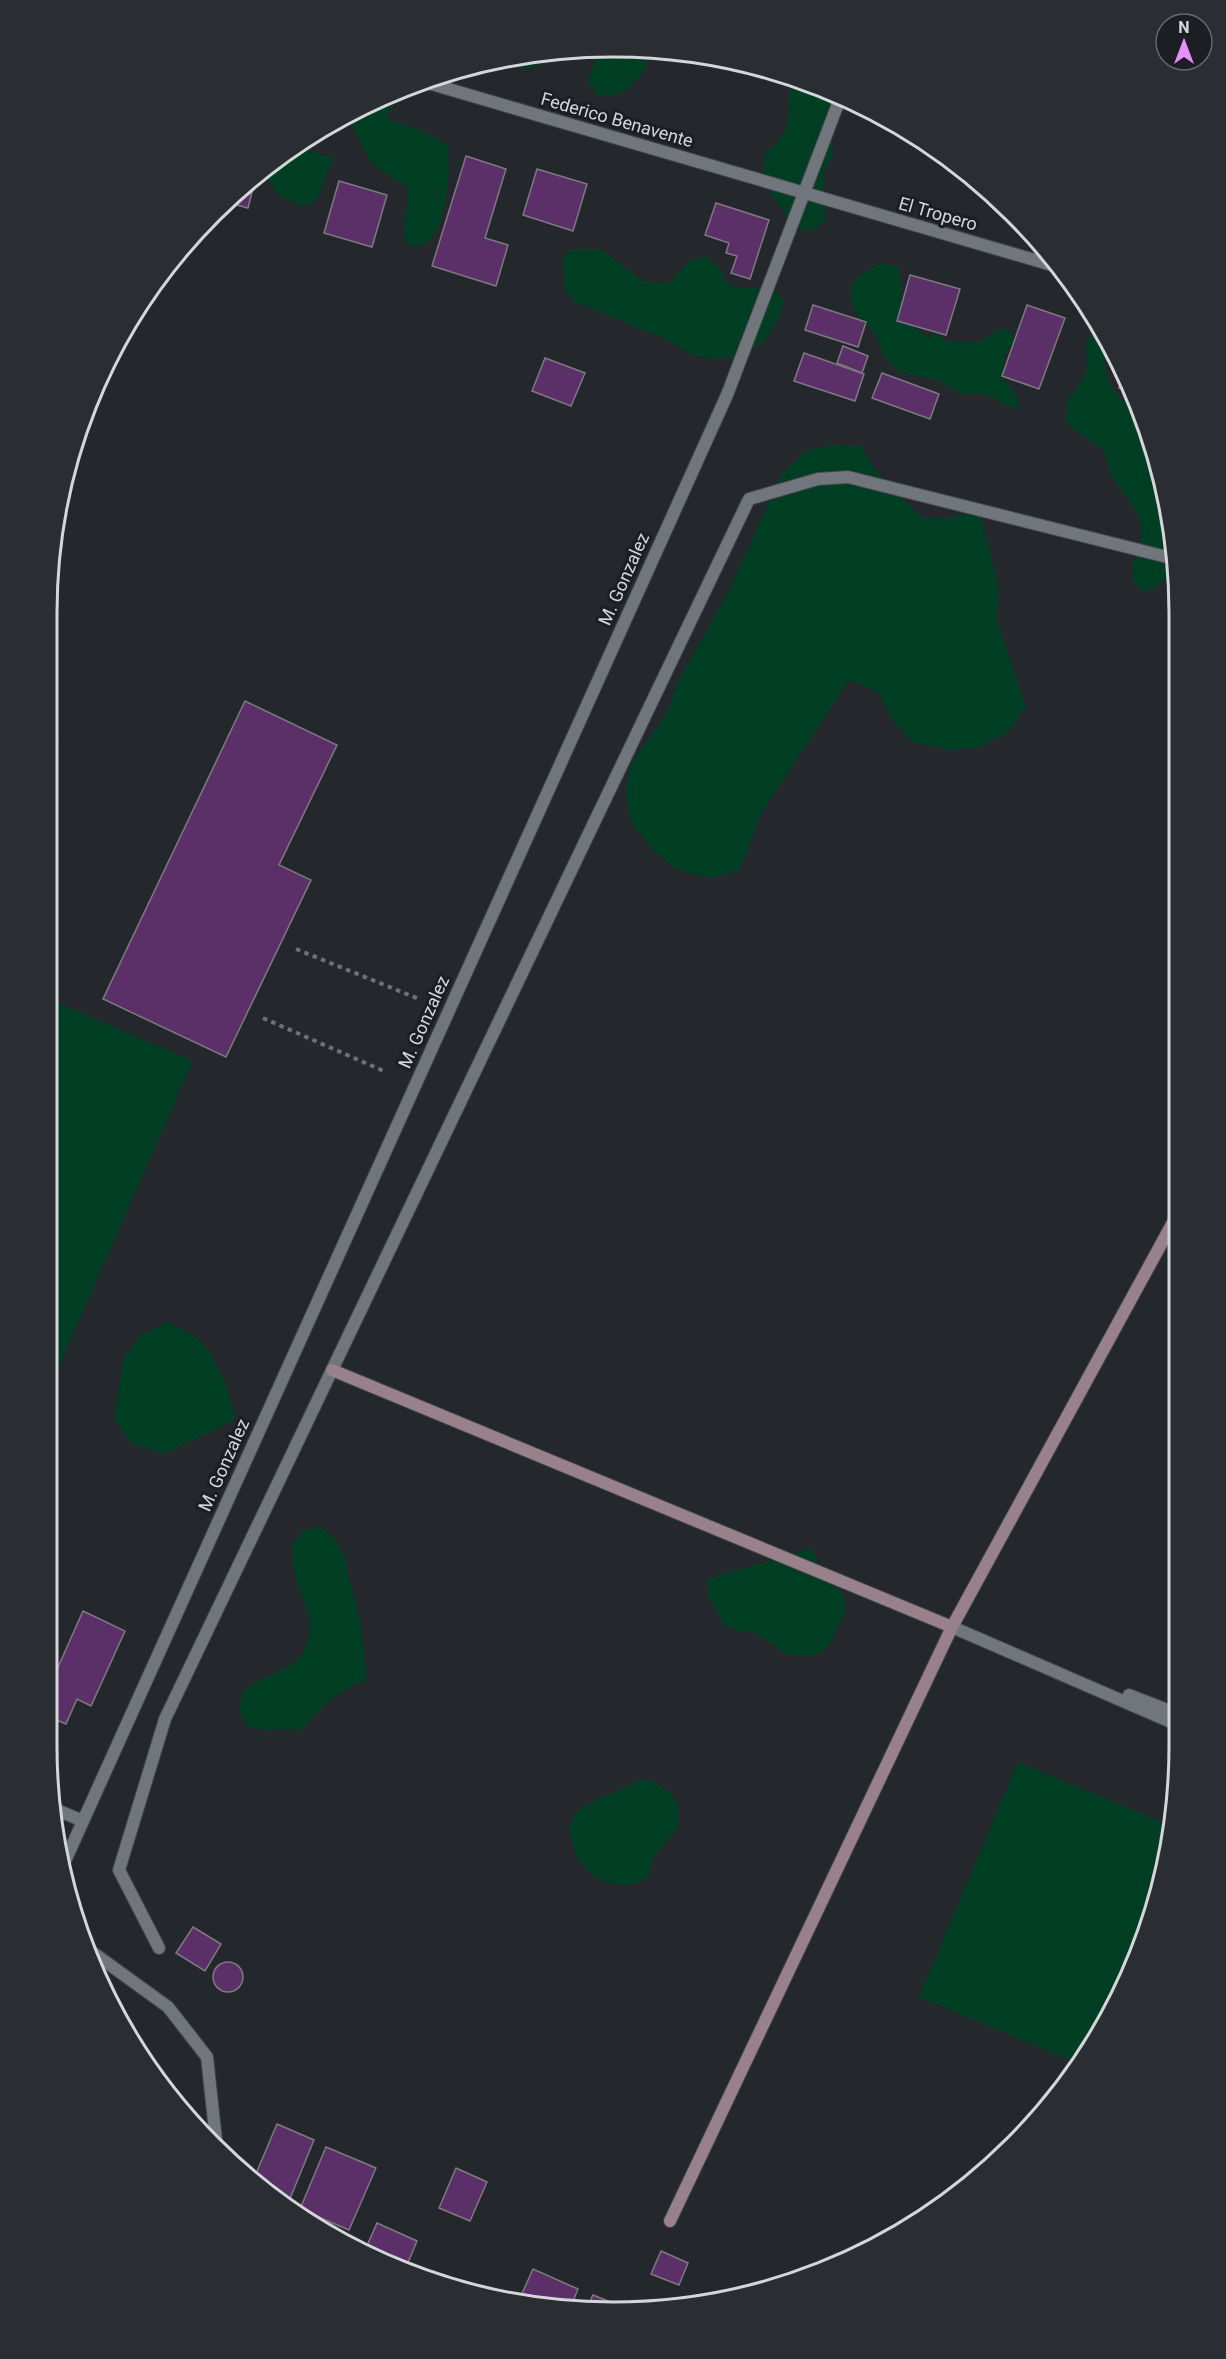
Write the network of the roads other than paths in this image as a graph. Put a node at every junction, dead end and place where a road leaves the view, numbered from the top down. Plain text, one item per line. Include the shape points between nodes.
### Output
1 (438, 86) edge
2 (838, 104) edge
3 (803, 194) junction
4 (1044, 263) edge
5 (1166, 557) edge
6 (1169, 1230) edge
7 (332, 1370) junction
8 (952, 1627) junction
9 (1169, 1711) edge
10 (1169, 1721) edge
11 (61, 1812) edge
12 (83, 1821) junction
13 (68, 1854) edge
14 (159, 1948) dead end
15 (98, 1956) edge
16 (215, 2134) edge
17 (670, 2221) dead end

1 - 3 street, Federico Benavente
2 - 3 street, M. Gonzalez
3 - 4 street, El Tropero
3 - 12 street, M. Gonzalez via 727,395
5 - 7 street via 848,477 818,479 749,499
6 - 8 street
7 - 8 street
7 - 14 street via 165,1719 119,1870
8 - 9 street
8 - 10 street
8 - 17 street
11 - 12 street
12 - 13 street, M. Gonzalez
15 - 16 street via 168,2007 207,2057

